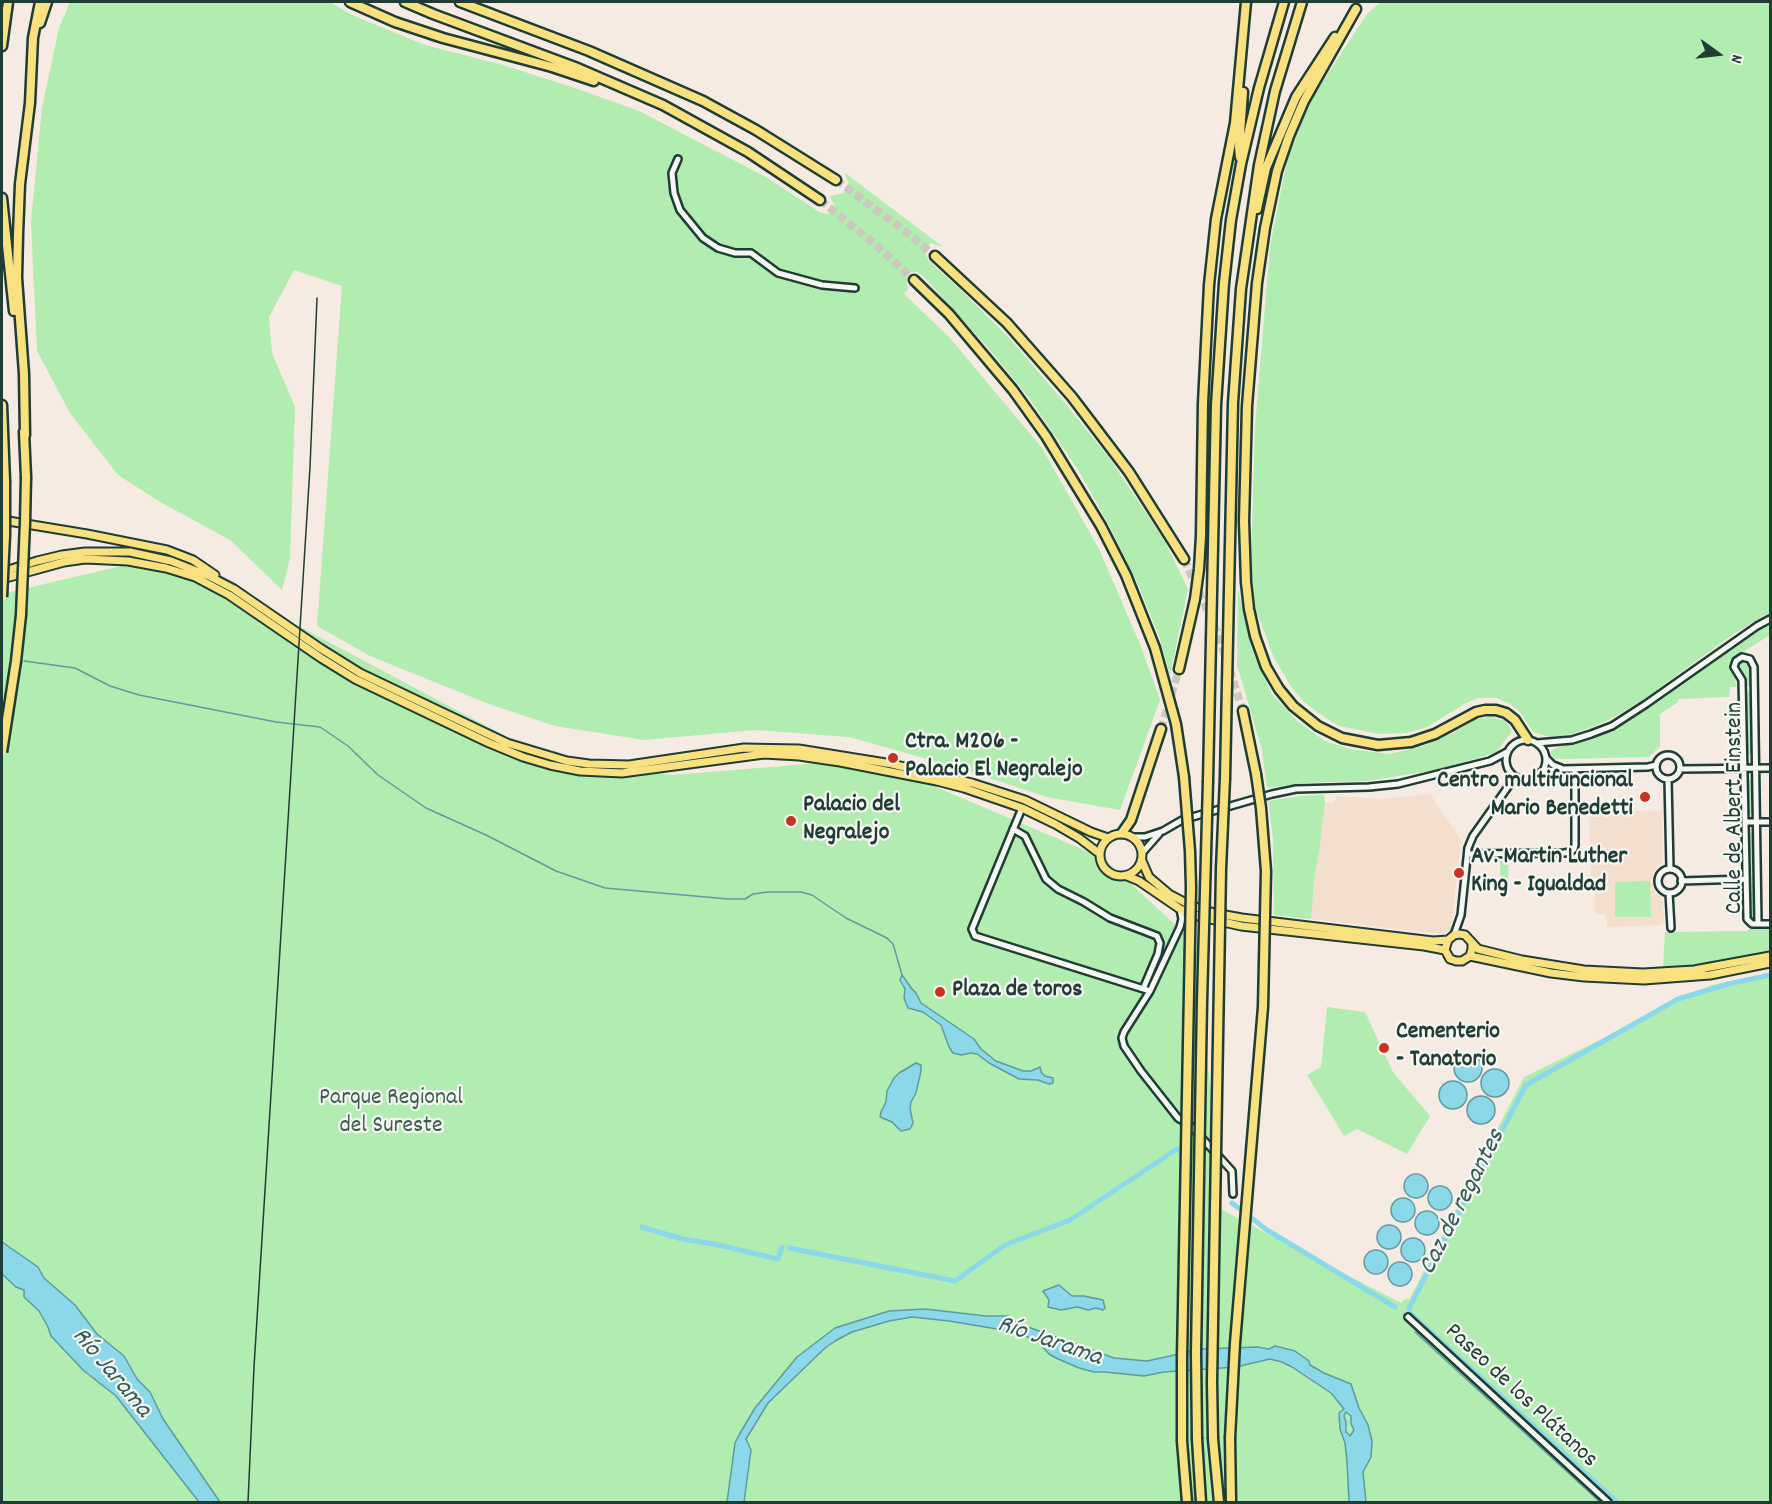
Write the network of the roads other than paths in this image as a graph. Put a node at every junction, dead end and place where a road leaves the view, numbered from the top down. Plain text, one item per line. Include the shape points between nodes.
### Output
1 (8, 2) edge
2 (40, 2) edge
3 (46, 2) edge
4 (350, 2) edge
5 (405, 2) edge
6 (460, 2) edge
7 (1246, 2) edge
8 (1284, 2) edge
9 (1302, 2) edge
10 (1359, 5) edge
11 (2, 46) edge
12 (30, 103) junction
13 (663, 105) junction
14 (678, 159) dead end
15 (1241, 164) junction
16 (836, 180) tunnel mouth
17 (2, 198) edge
18 (820, 200) tunnel mouth
19 (1249, 226) junction
20 (935, 256) tunnel mouth
21 (914, 280) tunnel mouth
22 (855, 288) dead end
23 (2, 405) edge
24 (24, 435) junction
25 (2, 520) edge
26 (1184, 559) tunnel mouth
27 (2, 572) edge
28 (2, 579) edge
29 (234, 589) junction
30 (2, 597) edge
31 (1770, 619) edge
32 (1179, 669) tunnel mouth
33 (1243, 711) tunnel mouth
34 (1161, 729) tunnel mouth
35 (1528, 740) junction
36 (1572, 740) junction
37 (1537, 743) junction
38 (2, 752) edge
39 (1507, 752) junction
40 (1545, 756) junction
41 (1490, 761) junction
42 (1506, 763) junction
43 (1656, 768) junction
44 (1770, 768) edge
45 (1562, 769) junction
46 (1575, 769) junction
47 (1680, 769) junction
48 (1744, 769) junction
49 (1756, 769) junction
50 (1541, 772) junction
51 (1515, 777) junction
52 (1668, 779) junction
53 (1022, 808) junction
54 (1745, 822) junction
55 (1757, 822) junction
56 (1770, 822) edge
57 (1013, 829) junction
58 (1163, 831) junction
59 (1122, 834) junction
60 (1133, 837) junction
61 (1108, 838) junction
62 (1143, 852) junction
63 (1100, 854) junction
64 (1468, 854) junction
65 (1142, 861) junction
66 (1670, 869) junction
67 (1127, 876) junction
68 (1746, 879) junction
69 (1681, 881) junction
70 (1670, 893) junction
71 (1180, 909) junction
72 (1461, 915) junction
73 (1201, 917) junction
74 (1758, 924) junction
75 (1770, 924) edge
76 (1180, 927) junction
77 (1671, 928) dead end
78 (1465, 935) junction
79 (1451, 937) junction
80 (1472, 943) junction
81 (1445, 950) junction
82 (1470, 956) junction
83 (1770, 956) edge
84 (1770, 963) edge
85 (1143, 988) junction
86 (1150, 991) junction
87 (1233, 1194) dead end
88 (1407, 1317) dead end
89 (1187, 1503) edge
90 (1201, 1503) edge
91 (1219, 1503) edge
92 (1231, 1503) edge
93 (1608, 1503) edge

1 - 11 highway
2 - 12 highway via 33,38
3 - 12 highway
4 - 13 highway via 433,35 552,67
5 - 13 highway
6 - 16 highway via 589,51 704,101
7 - 15 highway
7 - 32 highway via 1235,123 1216,219 1209,285 1199,569
8 - 15 highway
9 - 19 highway via 1275,91
10 - 19 highway via 1296,97 1266,168 1257,210
10 - 35 highway via 1304,101 1289,136 1265,228 1247,406 1244,521 1246,582 1255,636 1266,667 1293,706 1304,717 1342,738 1378,745 1412,742 1476,712 1496,710 1515,720
12 - 24 highway via 20,184 17,278
13 - 18 highway via 748,152
14 - 22 street via 672,173 674,193 681,210 703,238 718,248 751,253 778,273 822,285
15 - 90 highway, bridge via 1231,220 1219,342 1215,450 1196,1331
17 - 24 highway
19 - 91 highway, bridge via 1233,403 1221,869 1212,1382
20 - 26 highway via 1007,323 1072,397 1129,472
21 - 89 highway, bridge via 949,314 1013,390 1080,488 1126,575 1155,648 1176,724 1184,777 1191,887 1182,1346 1182,1441
23 - 30 highway, bridge
24 - 38 highway, bridge via 21,615
25 - 29 main road via 167,550 193,560
27 - 29 main road via 62,555 130,552 189,567
28 - 53 main road via 85,559 128,561 179,572 229,595 355,679 489,743 550,765 622,773 755,754 799,756 937,781
29 - 61 main road via 360,673 507,743 543,755 589,764 629,765 744,748 799,749 892,764 972,783 1025,800
31 - 36 street via 1626,718
33 - 92 highway, bridge via 1261,808 1266,871 1264,984 1235,1343
34 - 59 highway via 1131,820
35 - 37 street
35 - 39 street via 1516,742
36 - 37 street
36 - 40 street via 1551,747
37 - 40 street
39 - 41 street
39 - 42 street
40 - 45 street
40 - 50 street
41 - 42 street
41 - 58 street via 1382,786 1296,789 1272,794 1182,820
42 - 51 street
43 - 46 street
43 - 47 street via 1661,757 1671,755
43 - 52 street via 1660,776
44 - 49 street
45 - 46 street
45 - 50 street
46 - 64 street via 1574,849 1564,853
47 - 48 street
47 - 52 street
48 - 49 street
48 - 49 street, Calle de Albert Einstein via 1742,680 1734,667 1736,661 1745,657 1752,660 1754,667
48 - 54 street, Calle de Albert Einstein
49 - 55 street, Calle de Albert Einstein
50 - 51 street via 1529,780
51 - 64 street via 1473,836
52 - 66 street
53 - 57 street
53 - 63 main road via 1080,838
54 - 55 street
54 - 68 street, Calle de Albert Einstein
55 - 56 street
55 - 74 street, Calle de Albert Einstein
57 - 85 street via 1025,836 1046,879 1058,889 1110,918 1157,936 1158,954
57 - 85 street via 972,929 975,936
58 - 60 street
58 - 62 street
59 - 60 main road
59 - 61 main road
60 - 62 main road
61 - 63 main road
62 - 65 main road
63 - 67 main road via 1107,871
64 - 72 street
65 - 67 main road
65 - 79 main road via 1149,877 1168,894 1214,913 1433,941
66 - 69 street via 1678,873
66 - 70 street via 1658,879 1661,889
67 - 71 main road
68 - 69 street
68 - 74 street, Calle de Albert Einstein via 1747,919
69 - 70 street via 1677,890
70 - 77 street
71 - 73 main road
71 - 76 street
72 - 78 street
72 - 79 street
73 - 76 street
73 - 81 main road via 1241,926
74 - 75 street
76 - 86 street
78 - 79 main road
78 - 80 main road
79 - 81 main road
80 - 82 main road
80 - 83 main road via 1478,949 1522,960 1612,972 1694,970
81 - 82 main road via 1456,961
82 - 84 main road via 1551,973 1644,980 1710,975
85 - 86 street
86 - 87 street via 1124,1032 1124,1046 1170,1110 1191,1126 1232,1171
88 - 93 street, Paseo de los Plátanos

